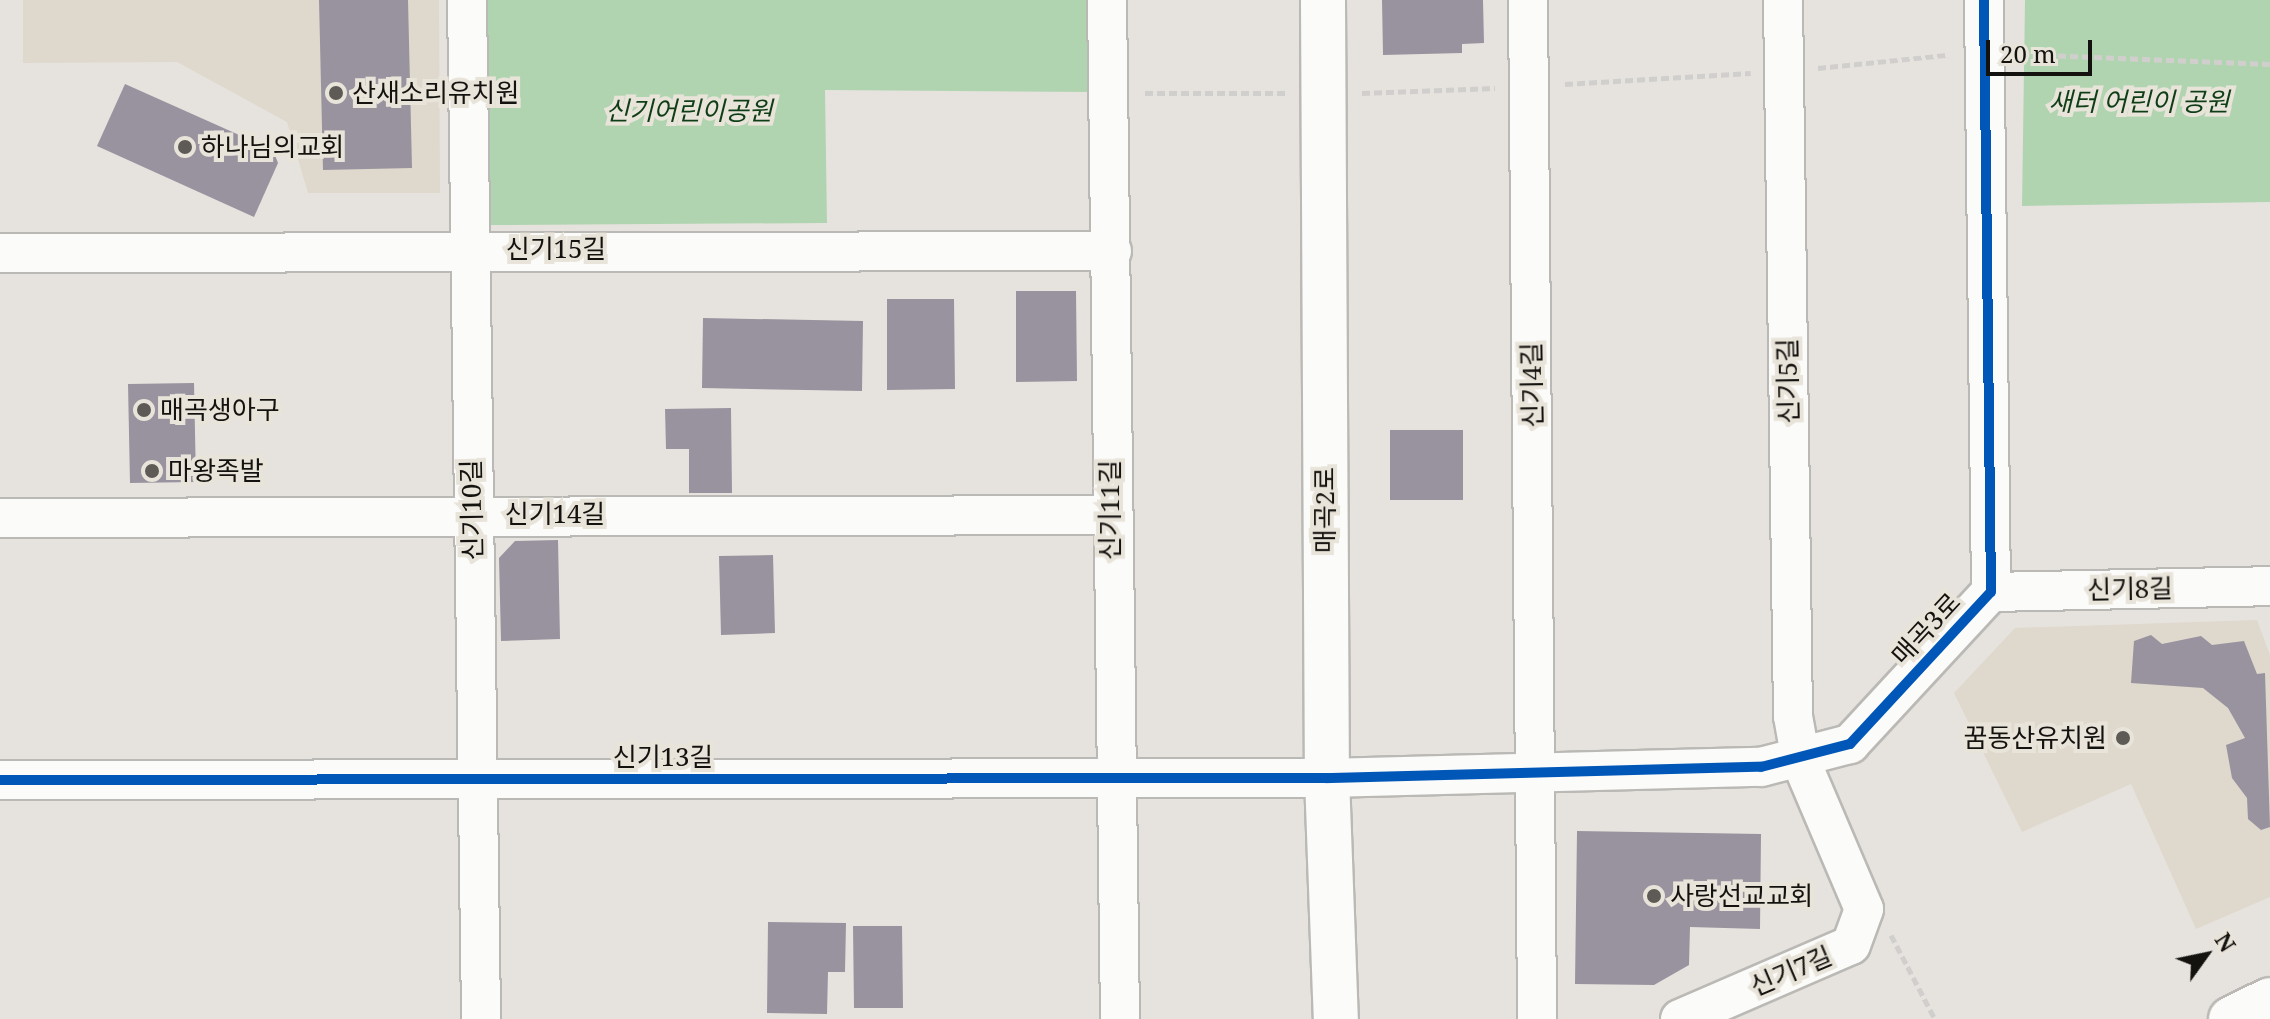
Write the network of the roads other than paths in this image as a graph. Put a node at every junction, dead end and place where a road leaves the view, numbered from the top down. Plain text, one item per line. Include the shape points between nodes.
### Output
1 (467, 0) edge
2 (1107, 0) edge
3 (1323, 0) edge
4 (1528, 0) edge
5 (1783, 0) edge
6 (1984, 0) edge
7 (470, 249) junction
8 (1112, 251) junction
9 (0, 253) edge
10 (471, 514) junction
11 (1109, 515) junction
12 (0, 518) edge
13 (2270, 586) edge
14 (1991, 592) junction
15 (1801, 761) junction
16 (1537, 769) junction
17 (1113, 776) junction
18 (1327, 778) junction
19 (0, 780) edge
20 (478, 780) junction
21 (2270, 1000) edge
22 (481, 1019) edge
23 (1120, 1019) edge
24 (1336, 1019) edge
25 (1537, 1019) edge
26 (1680, 1019) edge
27 (2231, 1019) edge

1 - 7 street, 신기10길
2 - 8 street, 신기11길
3 - 18 street, 매곡2로
4 - 16 street, 신기4길
5 - 15 street, 신기5길 via 1793,716
6 - 14 street, 매곡3로
7 - 8 street, 신기15길
7 - 9 street, 신기15길
7 - 10 street, 신기10길
8 - 11 street, 신기11길
10 - 11 street, 신기14길
10 - 12 street, 신기14길
10 - 20 street, 신기10길
11 - 17 street, 신기11길
13 - 14 street, 신기8길
14 - 15 street, 매곡3로 via 1850,744
15 - 16 street, 매곡3로
15 - 26 street, 신기7길 via 1864,909 1851,945
16 - 18 street, 매곡3로
16 - 25 street
17 - 18 street, 신기13길
17 - 20 street, 신기13길
17 - 23 street, 신기11길
18 - 24 street, 매곡2로
19 - 20 street, 신기13길
20 - 22 street, 신기10길
21 - 27 street

